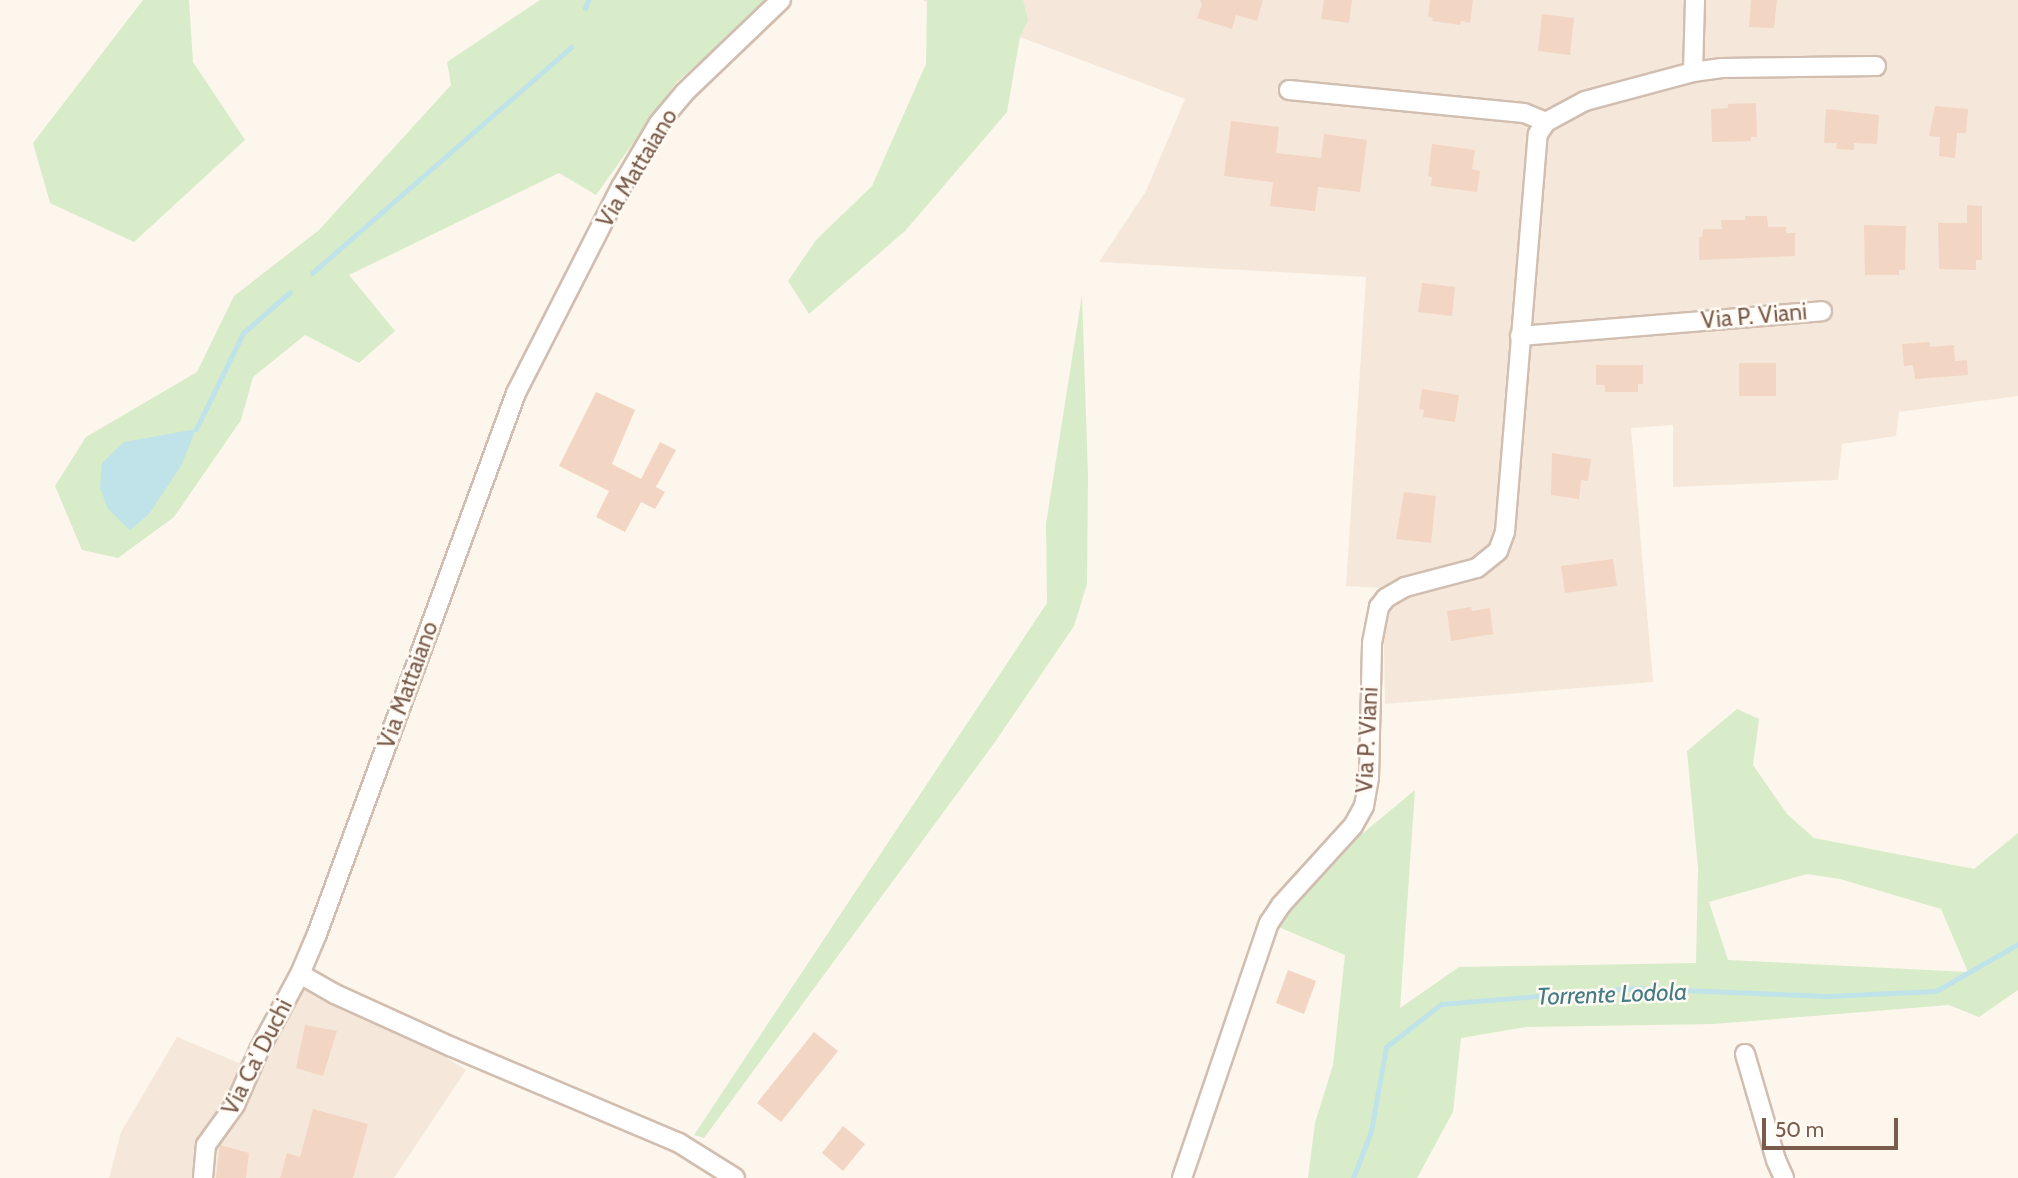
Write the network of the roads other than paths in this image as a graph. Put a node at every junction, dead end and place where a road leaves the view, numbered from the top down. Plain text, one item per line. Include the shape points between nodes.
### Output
1 (781, 0) edge
2 (1695, 0) edge
3 (1877, 66) dead end
4 (1693, 72) junction
5 (1289, 90) dead end
6 (1546, 122) junction
7 (1822, 311) dead end
8 (1520, 336) junction
9 (300, 974) junction
10 (1745, 1055) dead end
11 (203, 1178) edge
12 (735, 1178) edge
13 (1182, 1178) edge
14 (1784, 1178) edge

1 - 9 street, Via Mattaiano via 685,92 659,124 621,187 516,393
2 - 4 street
3 - 4 street
4 - 6 street via 1585,101
5 - 6 street via 1524,113
6 - 8 street, Via P. Viani via 1535,147
7 - 8 street, Via P. Viani
8 - 13 street, Via P. Viani via 1505,532 1499,551 1477,568 1405,587 1386,597 1379,607 1372,643 1369,777 1364,806 1353,826 1269,923
9 - 11 street, Via Ca' Duchi via 235,1105 206,1146
9 - 12 street via 452,1047 679,1143
10 - 14 street

